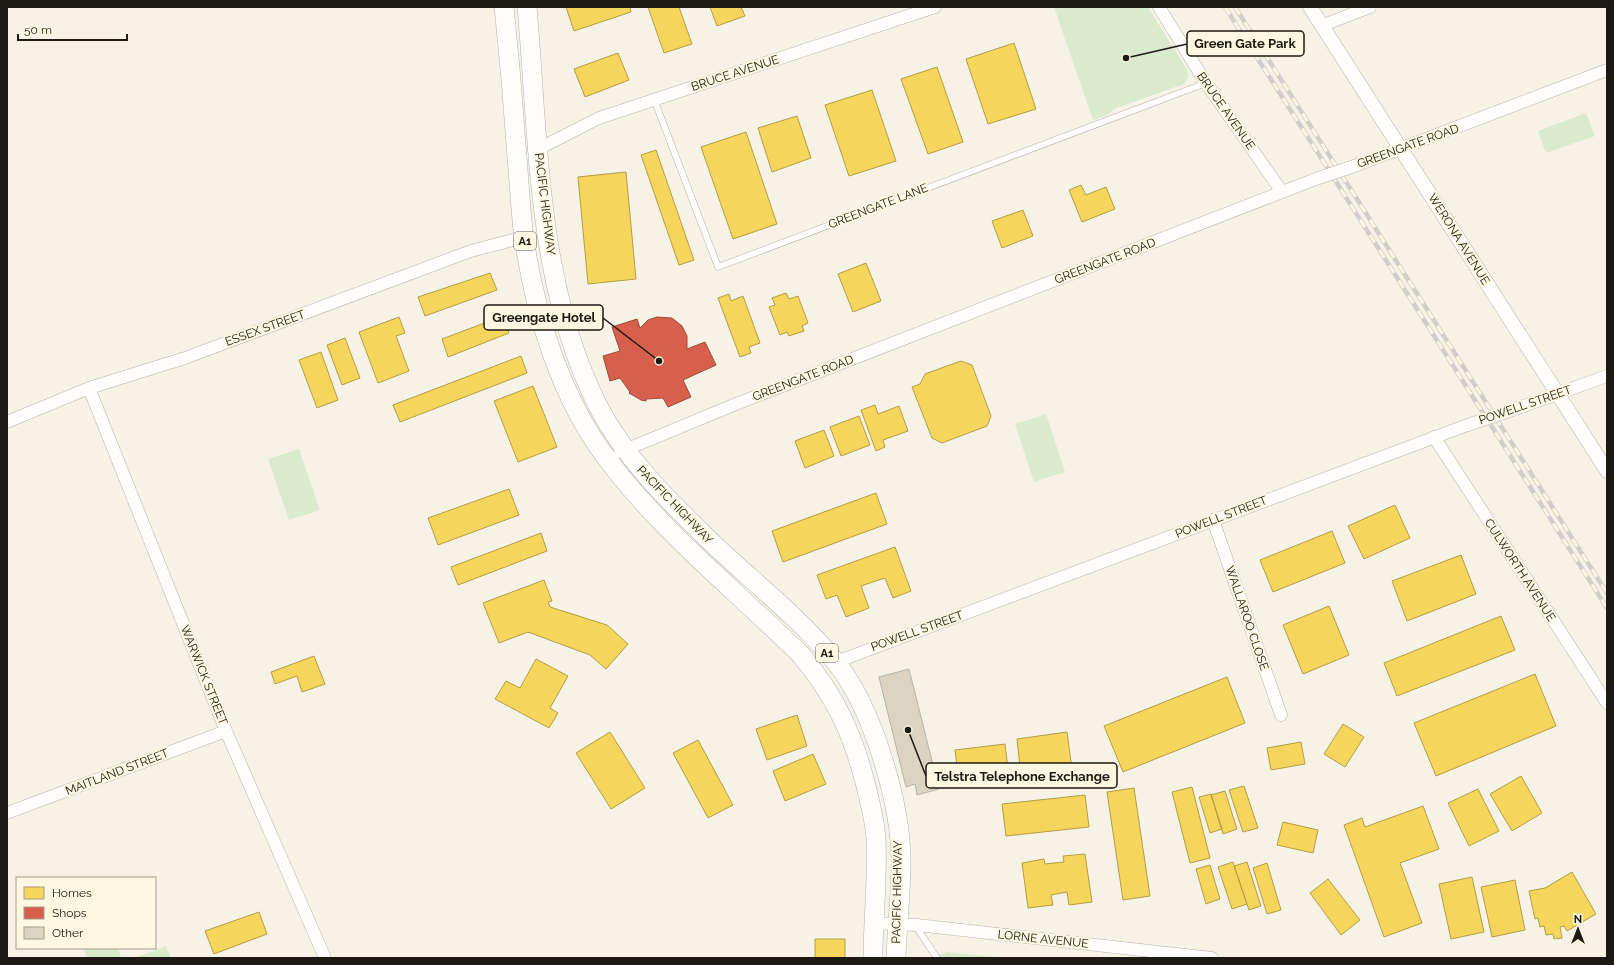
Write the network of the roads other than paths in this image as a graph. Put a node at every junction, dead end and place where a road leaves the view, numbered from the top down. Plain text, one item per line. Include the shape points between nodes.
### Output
1 (504, 7) edge
2 (527, 7) edge
3 (935, 7) edge
4 (1159, 7) edge
5 (1310, 7) edge
6 (1370, 7) edge
7 (1321, 26) junction
8 (1607, 70) edge
9 (1206, 83) junction
10 (654, 99) junction
11 (538, 149) junction
12 (1402, 149) junction
13 (1282, 192) junction
14 (524, 237) junction
15 (1607, 376) edge
16 (89, 388) junction
17 (1558, 394) junction
18 (7, 422) edge
19 (1434, 437) junction
20 (624, 450) junction
21 (606, 458) junction
22 (1607, 471) edge
23 (1213, 520) junction
24 (836, 662) junction
25 (1607, 703) edge
26 (1281, 715) dead end
27 (226, 731) junction
28 (7, 814) edge
29 (873, 923) junction
30 (906, 924) junction
31 (325, 958) edge
32 (873, 958) edge
33 (896, 958) edge
34 (937, 958) edge
35 (1212, 958) edge

1 - 14 highway, PACIFIC HIGHWAY / A1
2 - 11 highway, PACIFIC HIGHWAY / A1
3 - 10 street, BRUCE AVENUE
4 - 9 street, BRUCE AVENUE
5 - 7 street, WERONA AVENUE
6 - 7 street
7 - 12 street, WERONA AVENUE
8 - 12 street, GREENGATE ROAD
9 - 10 lane, GREENGATE LANE via 718,267
9 - 13 street, BRUCE AVENUE
10 - 11 street, BRUCE AVENUE via 599,118
11 - 20 highway, PACIFIC HIGHWAY / A1 via 556,283 569,331 598,406
12 - 13 street, GREENGATE ROAD, bridge
12 - 17 street, WERONA AVENUE
13 - 20 street, GREENGATE ROAD
14 - 16 street, ESSEX STREET via 471,251 185,358
14 - 21 highway, PACIFIC HIGHWAY / A1 via 533,288 558,370 578,414
15 - 17 street, POWELL STREET
16 - 18 street, ESSEX STREET
16 - 27 street, WARWICK STREET
17 - 19 street, POWELL STREET, bridge
17 - 22 street, WERONA AVENUE
19 - 23 street, POWELL STREET
19 - 25 street, CULWORTH AVENUE
20 - 21 street, GREENGATE ROAD
20 - 24 highway, PACIFIC HIGHWAY / A1 via 672,504 798,622
21 - 29 highway, PACIFIC HIGHWAY / A1 via 665,525 800,654 837,705 852,739 873,818 876,859
23 - 24 street, POWELL STREET
23 - 26 street, WALLAROO CLOSE
24 - 30 highway, PACIFIC HIGHWAY / A1 via 858,698 873,732 892,799 900,840
27 - 28 street, MAITLAND STREET
27 - 31 street, WARWICK STREET
29 - 30 street, LORNE AVENUE
29 - 32 highway, PACIFIC HIGHWAY / A1
30 - 33 highway, PACIFIC HIGHWAY / A1
30 - 34 lane
30 - 35 street, LORNE AVENUE

